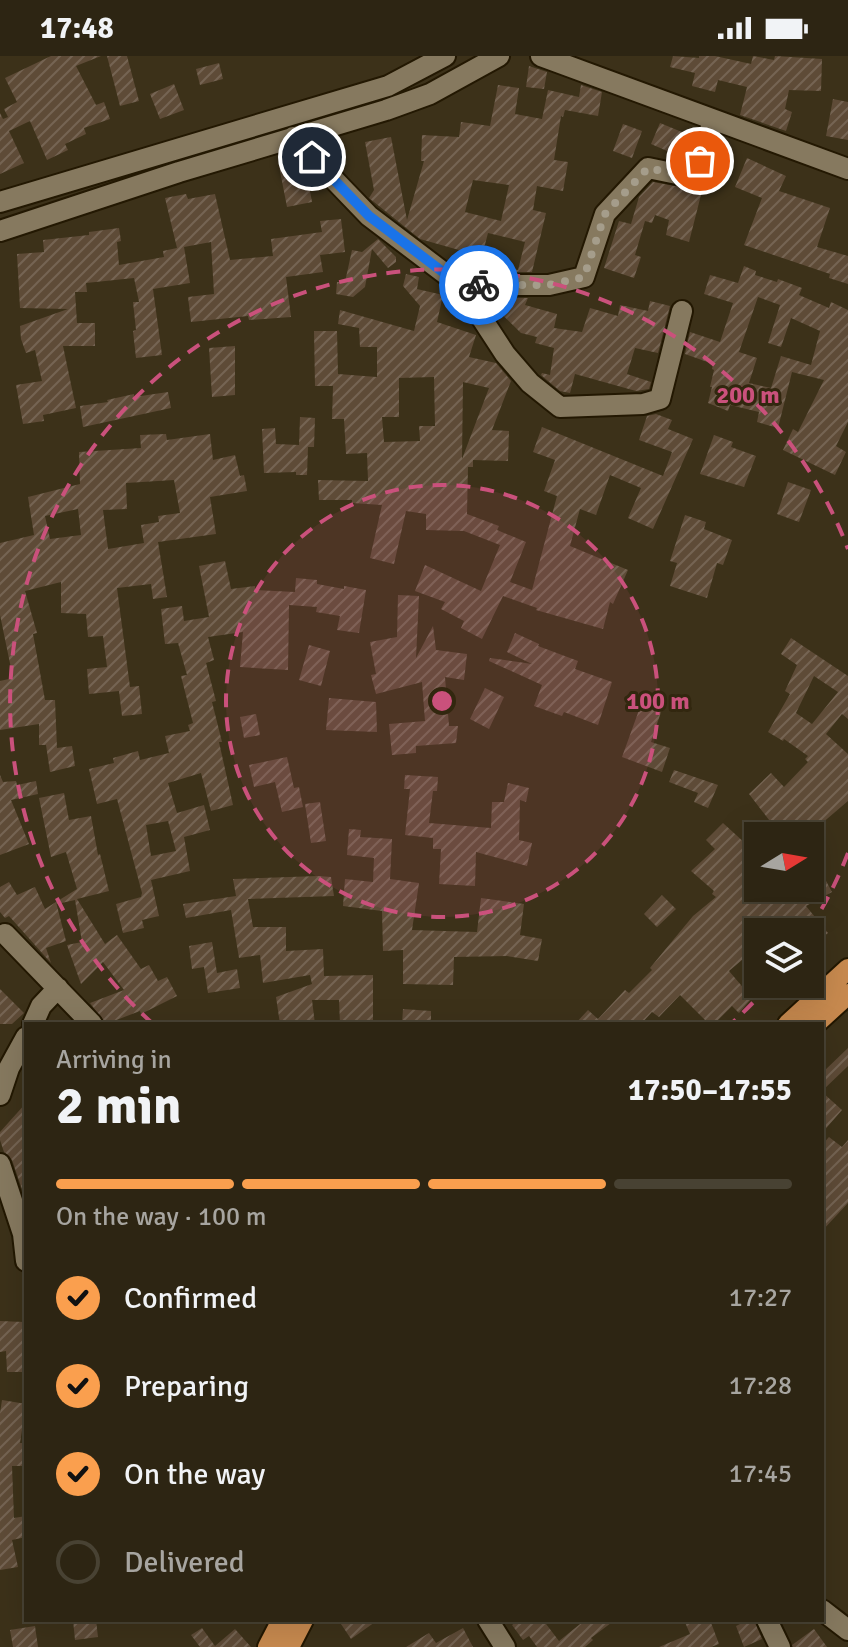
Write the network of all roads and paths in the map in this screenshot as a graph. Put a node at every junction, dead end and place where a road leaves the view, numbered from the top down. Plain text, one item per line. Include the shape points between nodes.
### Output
1 (445, 56) edge
2 (499, 56) edge
3 (541, 56) edge
4 (713, 121) junction
5 (293, 137) junction
6 (848, 169) edge
7 (0, 202) edge
8 (0, 231) edge
9 (460, 285) junction
10 (682, 311) dead end
11 (5, 934) dead end
12 (848, 969) edge
13 (58, 988) junction
14 (848, 994) edge
15 (34, 1022) edge
16 (90, 1022) edge
17 (790, 1022) edge
18 (817, 1022) edge
19 (24, 1041) edge
20 (0, 1095) edge
21 (0, 1164) edge
22 (24, 1243) edge
23 (824, 1612) edge
24 (281, 1622) edge
25 (302, 1622) edge
26 (489, 1622) edge
27 (768, 1622) edge
28 (848, 1630) edge
29 (268, 1647) edge
30 (289, 1647) edge
31 (505, 1647) edge
32 (780, 1647) edge

1 - 7 street via 388,86
2 - 5 street via 430,94
3 - 4 street
4 - 6 street
4 - 9 street via 700,161 677,174 648,168 605,214 584,277 549,285
5 - 8 street
5 - 9 street via 369,216
9 - 10 street via 505,354 560,407 660,399
11 - 13 street
12 - 17 main road
13 - 15 street
13 - 16 street
14 - 18 main road
19 - 20 street
21 - 22 street
23 - 28 street
24 - 29 main road
25 - 30 main road
26 - 31 street
27 - 32 street

